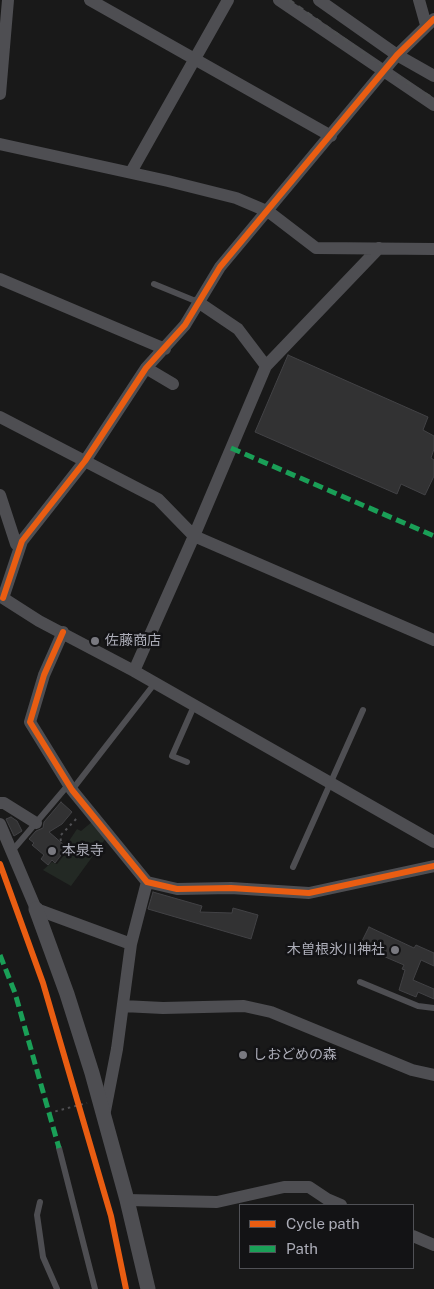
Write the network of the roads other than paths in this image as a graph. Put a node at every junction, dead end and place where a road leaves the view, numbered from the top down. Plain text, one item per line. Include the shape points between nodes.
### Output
1 (8, 0) edge
2 (90, 0) edge
3 (228, 0) edge
4 (279, 0) edge
5 (319, 0) edge
6 (419, 0) edge
7 (431, 23) edge
8 (397, 55) junction
9 (194, 59) junction
10 (383, 72) junction
11 (434, 76) edge
12 (0, 94) edge
13 (434, 105) edge
14 (331, 136) junction
15 (0, 144) edge
16 (130, 172) junction
17 (269, 212) junction
18 (379, 248) junction
19 (434, 249) edge
20 (0, 279) edge
21 (154, 284) dead end
22 (198, 302) junction
23 (165, 349) junction
24 (266, 366) junction
25 (146, 368) junction
26 (173, 384) dead end
27 (0, 417) edge
28 (84, 461) junction
29 (0, 494) edge
30 (194, 536) junction
31 (19, 547) junction
32 (2, 597) edge
33 (63, 632) junction
34 (434, 640) edge
35 (134, 671) junction
36 (155, 683) junction
37 (194, 706) junction
38 (363, 710) dead end
39 (187, 762) dead end
40 (329, 783) junction
41 (71, 787) junction
42 (0, 804) edge
43 (36, 823) junction
44 (0, 824) edge
45 (434, 842) edge
46 (12, 851) junction
47 (434, 866) edge
48 (293, 867) dead end
49 (146, 882) junction
50 (36, 909) junction
51 (131, 944) junction
52 (360, 982) dead end
53 (123, 1006) junction
54 (434, 1008) edge
55 (434, 1075) edge
56 (104, 1116) junction
57 (59, 1148) dead end
58 (127, 1200) junction
59 (40, 1202) dead end
60 (339, 1204) edge
61 (414, 1236) edge
62 (434, 1245) edge
63 (58, 1289) edge
64 (95, 1289) edge
65 (148, 1289) edge

1 - 12 street
2 - 9 street
3 - 9 street
4 - 10 street
5 - 8 street
6 - 7 street
7 - 8 street
8 - 10 street
8 - 11 street
9 - 14 street
9 - 16 street
10 - 13 street
10 - 14 street
14 - 17 street
15 - 16 street
16 - 17 street via 236,198
17 - 18 street via 316,248
17 - 22 street via 220,267
18 - 19 street
18 - 24 street
20 - 23 street
21 - 22 lane
22 - 23 street via 185,325
22 - 24 street via 238,329
23 - 25 street
24 - 30 street
25 - 26 street
25 - 28 street
27 - 28 street
28 - 30 street via 158,499
28 - 31 street
29 - 31 street
30 - 34 street
30 - 35 street
31 - 32 street
32 - 33 street
33 - 35 street
33 - 41 street via 44,675 30,722
35 - 36 street
36 - 37 street
36 - 41 lane
37 - 39 lane via 172,756
37 - 40 street
38 - 40 lane
40 - 45 street
40 - 48 lane
41 - 43 lane
41 - 49 street
42 - 43 street via 4,803
43 - 46 lane
44 - 46 street
46 - 50 street
47 - 49 street via 309,893 231,888 177,889
49 - 51 street
50 - 51 street
50 - 56 street via 67,994
51 - 53 street
52 - 54 lane via 418,1006
53 - 55 street via 244,1006 262,1010 412,1070
53 - 56 street
56 - 58 street
57 - 64 lane
58 - 60 street via 217,1202 284,1187 309,1187
58 - 65 street
59 - 63 lane via 38,1215 43,1257
61 - 62 street

